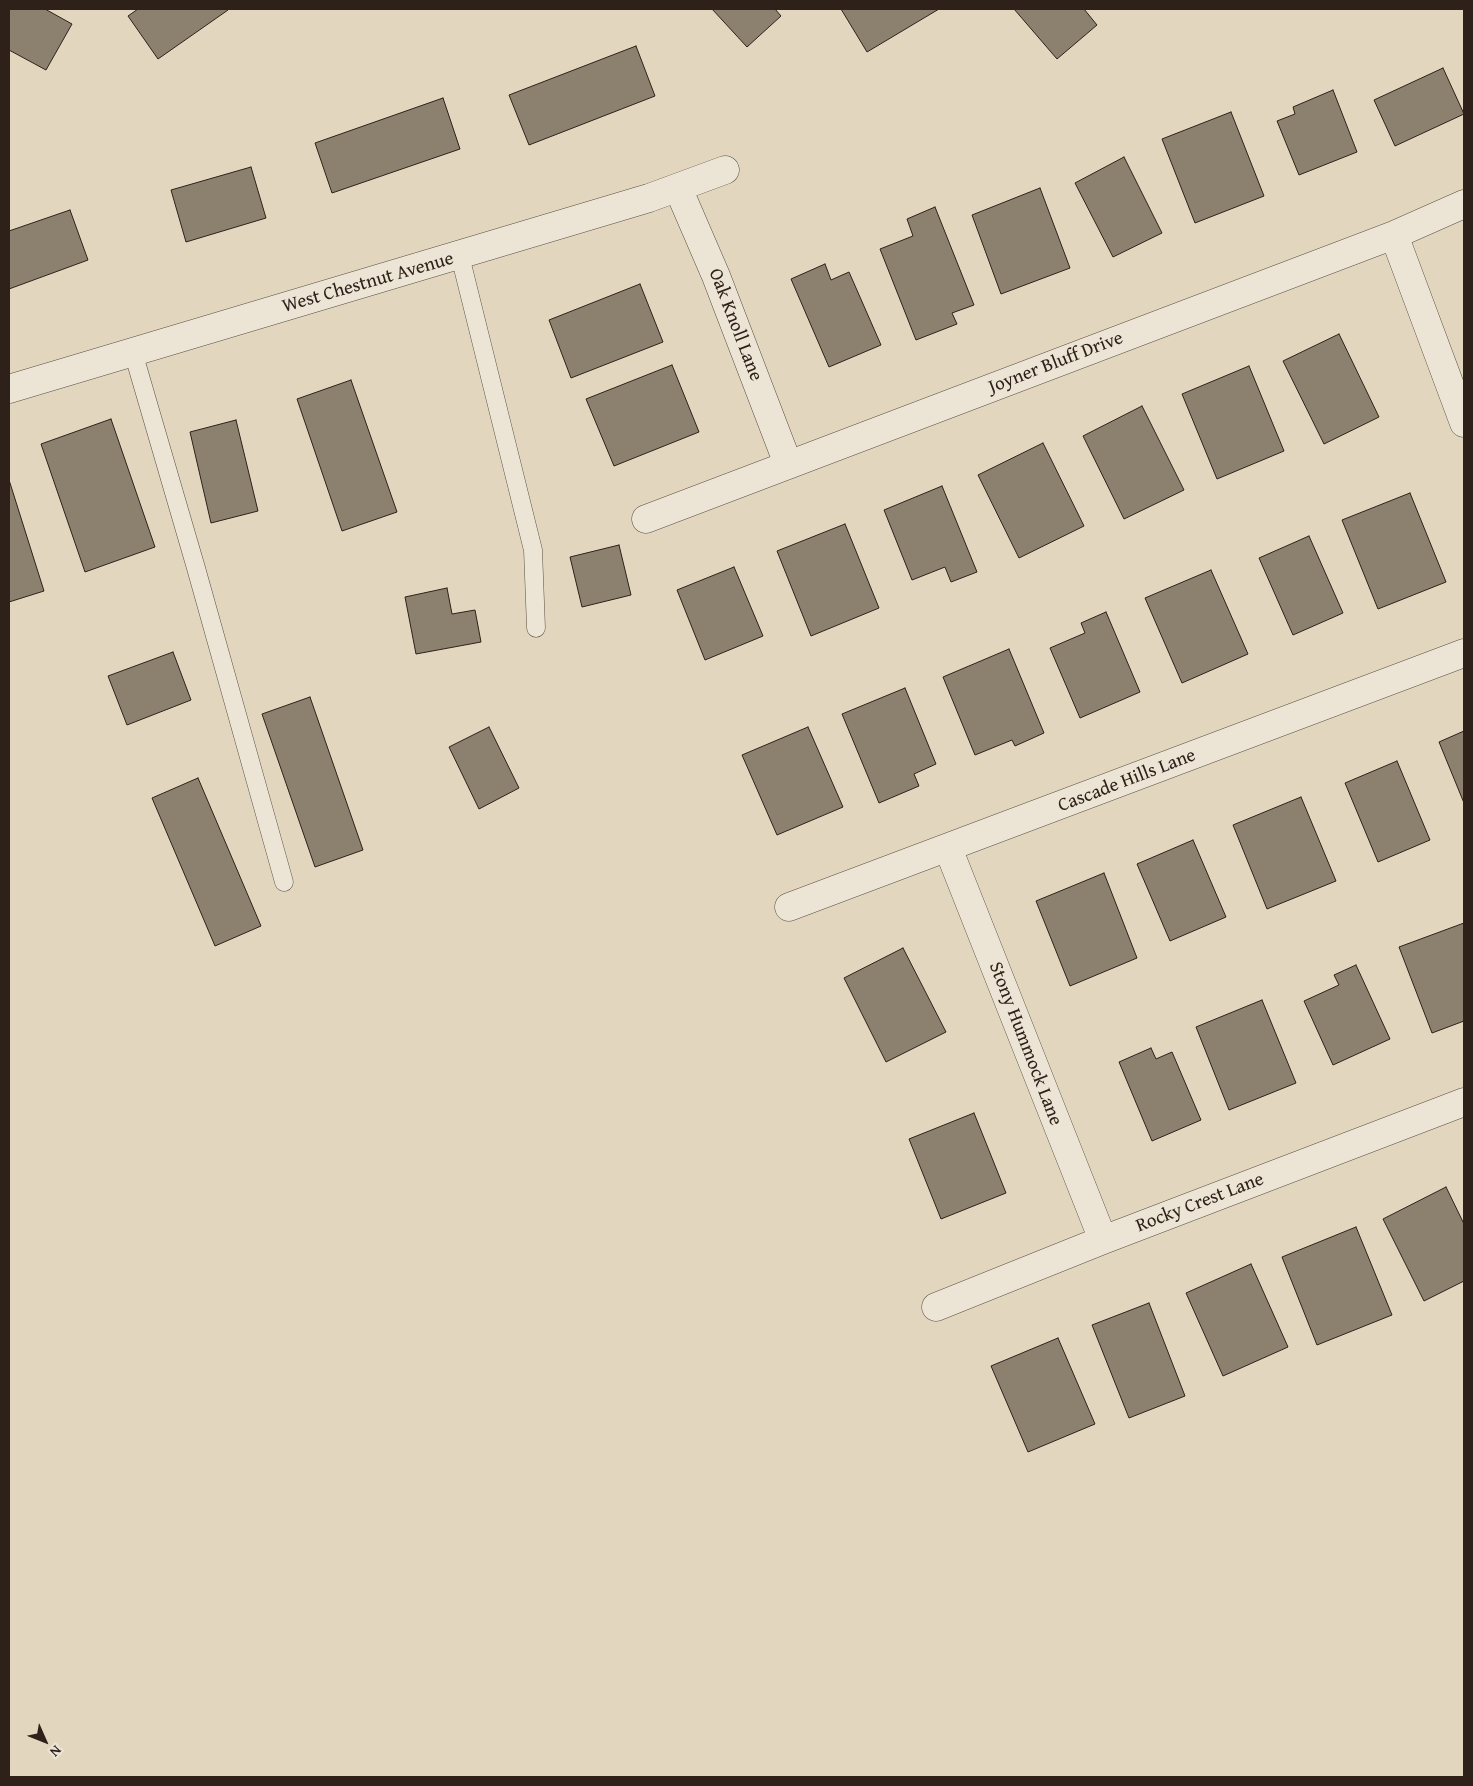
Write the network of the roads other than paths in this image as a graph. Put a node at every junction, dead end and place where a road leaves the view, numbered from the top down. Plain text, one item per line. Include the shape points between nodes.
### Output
1 (725, 170) dead end
2 (678, 188) junction
3 (1464, 204) edge
4 (1394, 235) junction
5 (460, 256) junction
6 (132, 352) junction
7 (9, 389) edge
8 (1464, 423) edge
9 (788, 464) junction
10 (646, 518) dead end
11 (536, 628) dead end
12 (1464, 653) edge
13 (948, 848) junction
14 (284, 882) dead end
15 (789, 907) dead end
16 (1464, 1102) edge
17 (1103, 1240) junction
18 (936, 1307) dead end

1 - 2 street, West Chestnut Avenue
2 - 5 street, West Chestnut Avenue
2 - 9 street, Oak Knoll Lane via 716,276
3 - 4 street, Joyner Bluff Drive
4 - 8 street
4 - 9 street, Joyner Bluff Drive
5 - 6 street, West Chestnut Avenue
5 - 11 lane via 533,550
6 - 7 street, West Chestnut Avenue
6 - 14 lane
9 - 10 street, Joyner Bluff Drive
12 - 13 street, Cascade Hills Lane
13 - 15 street, Cascade Hills Lane
13 - 17 street, Stony Hummock Lane
16 - 17 street, Rocky Crest Lane
17 - 18 street, Rocky Crest Lane

